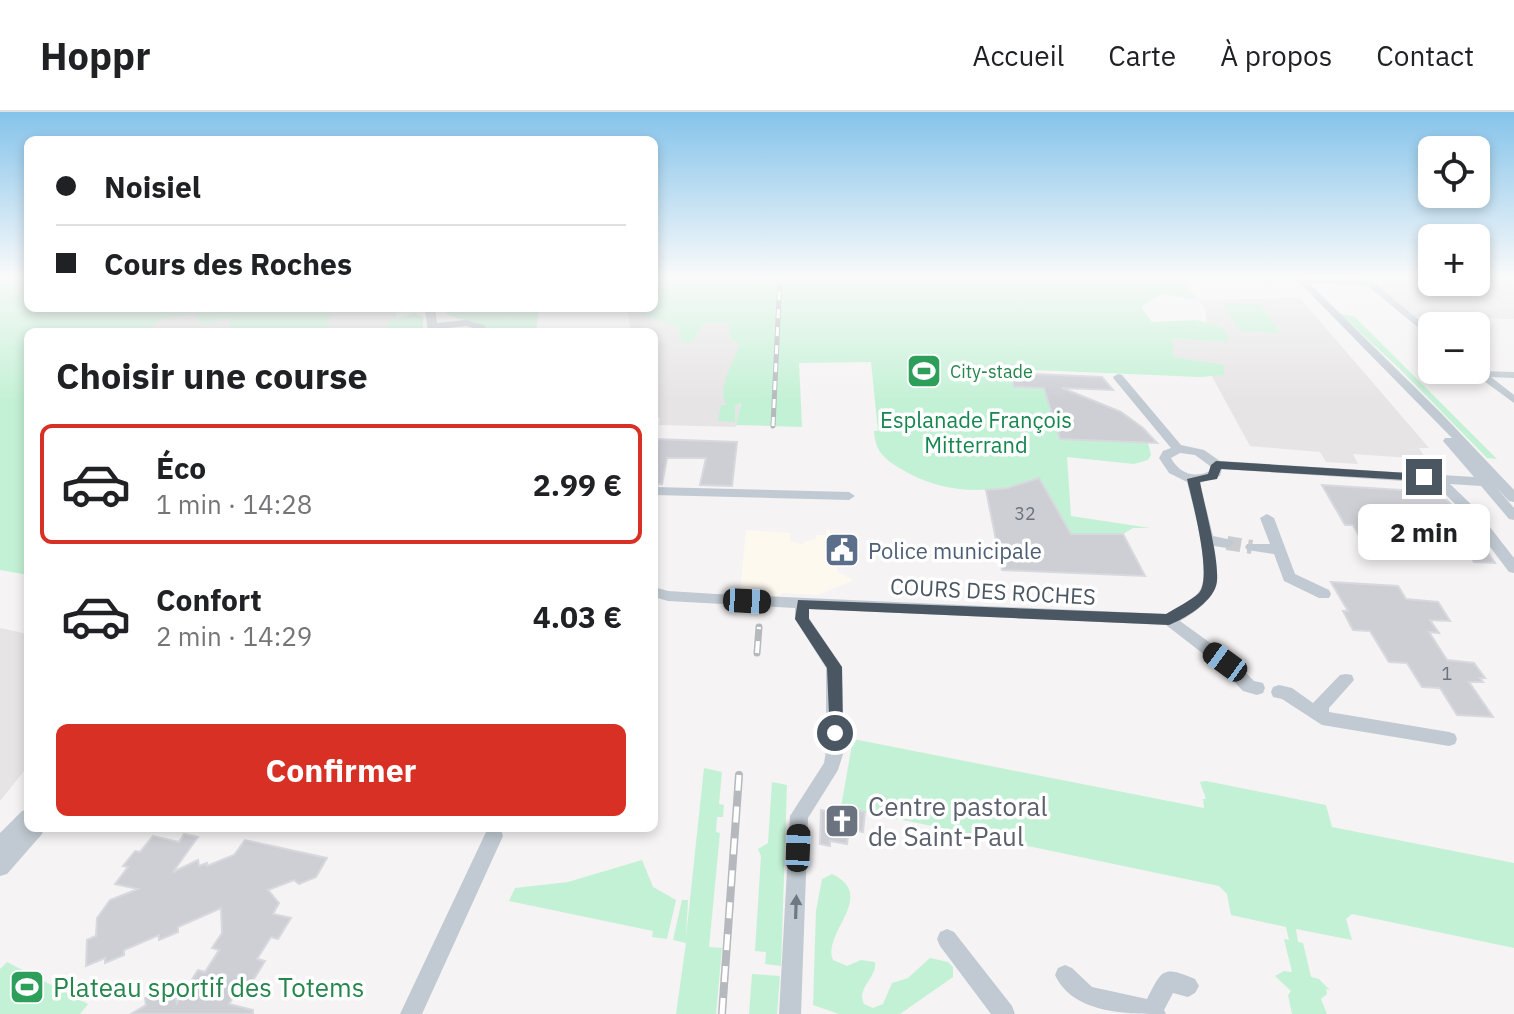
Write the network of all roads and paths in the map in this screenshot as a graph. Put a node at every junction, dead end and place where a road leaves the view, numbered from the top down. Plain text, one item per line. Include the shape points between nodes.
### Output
1 (1339, 318) edge
2 (441, 328) edge
3 (480, 328) edge
4 (1366, 345) junction
5 (1490, 373) edge
6 (1514, 375) edge
7 (1118, 377) dead end
8 (1490, 379) edge
9 (1514, 400) edge
10 (1178, 449) junction
11 (1216, 465) junction
12 (1437, 478) junction
13 (1193, 479) junction
14 (1483, 481) junction
15 (1507, 484) edge
16 (658, 491) edge
17 (849, 496) dead end
18 (1514, 498) edge
19 (1514, 516) edge
20 (1267, 518) dead end
21 (1206, 540) junction
22 (1227, 543) tunnel mouth
23 (1252, 547) tunnel mouth
24 (1277, 550) junction
25 (1514, 568) edge
26 (658, 593) edge
27 (1324, 594) dead end
28 (802, 604) junction
29 (1169, 620) junction
30 (1346, 680) dead end
31 (1257, 688) dead end
32 (1279, 692) dead end
33 (1322, 718) junction
34 (1449, 739) dead end
35 (24, 821) edge
36 (31, 832) edge
37 (494, 836) dead end
38 (0, 846) edge
39 (0, 867) edge
40 (947, 939) dead end
41 (1065, 975) dead end
42 (1188, 986) dead end
43 (1154, 1012) edge
44 (411, 1014) edge
45 (790, 1014) edge
46 (1004, 1014) edge

1 - 4 street
2 - 3 street via 466,323
4 - 14 street
4 - 15 street
5 - 6 street
7 - 10 street
8 - 9 street
10 - 11 street via 1200,452
10 - 13 street via 1167,454 1166,463
11 - 12 street
11 - 13 street via 1213,477
12 - 14 street
12 - 25 street
13 - 21 street
14 - 15 street
14 - 19 street
15 - 18 street
16 - 17 street
20 - 24 street
21 - 22 street
21 - 29 street via 1209,589
23 - 24 street
24 - 27 street via 1289,577
26 - 28 street, COURS DES ROCHES
28 - 29 street, COURS DES ROCHES
45 -> 28 street via 799,816 832,765 835,751 834,667 802,619
29 - 31 street
30 - 33 street via 1320,706
32 - 33 street
33 - 34 street
35 - 38 street
36 - 39 street
37 - 44 street
40 - 46 street
41 - 43 street via 1086,996
42 - 43 street via 1168,981

